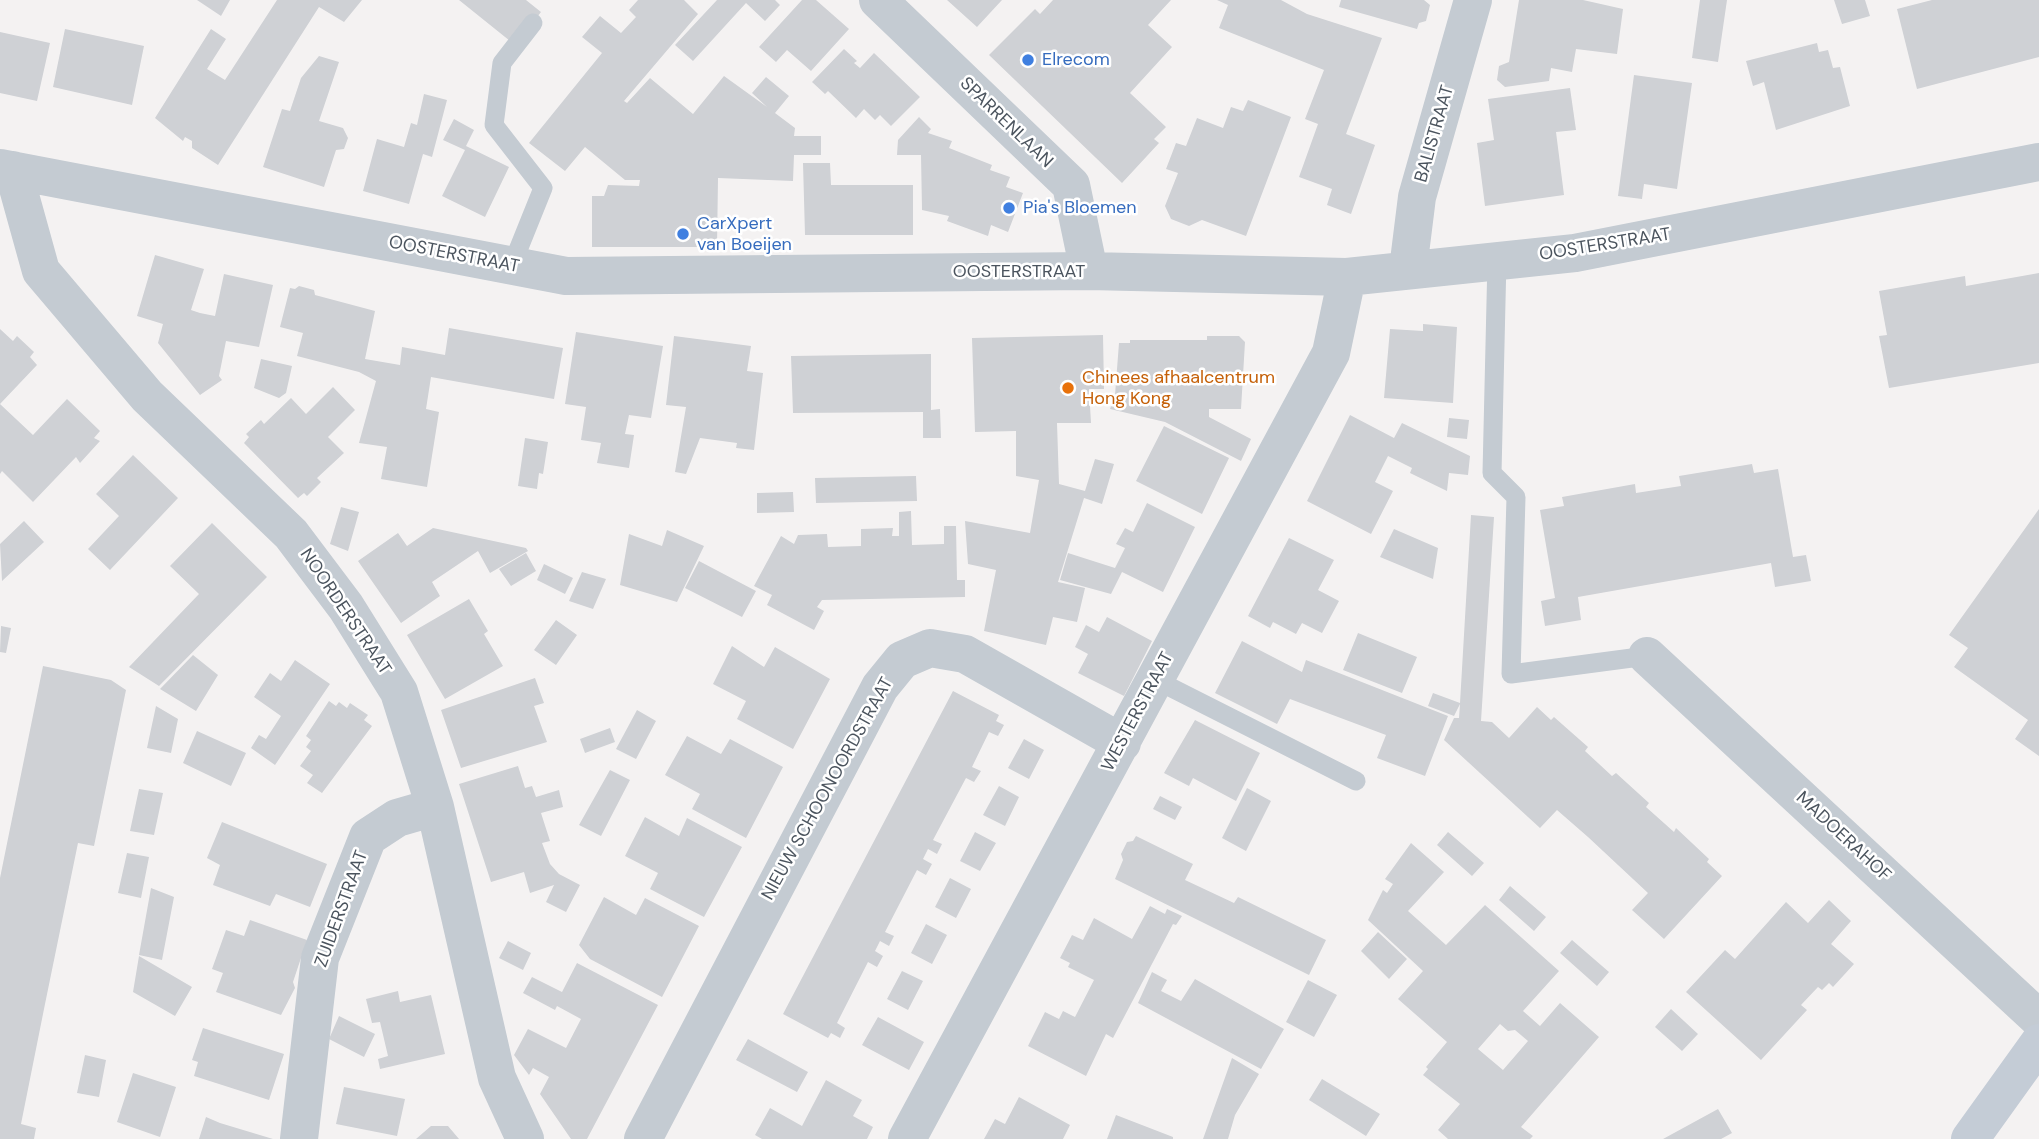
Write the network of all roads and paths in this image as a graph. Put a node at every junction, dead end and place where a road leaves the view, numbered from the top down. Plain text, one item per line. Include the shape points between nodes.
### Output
1 (878, 0) edge
2 (1473, 0) edge
3 (533, 23) dead end
4 (2039, 162) edge
5 (7, 169) edge
6 (1497, 259) junction
7 (512, 265) junction
8 (1408, 269) junction
9 (1089, 271) junction
10 (1347, 277) junction
11 (1647, 656) joint
12 (1156, 680) junction
13 (1122, 743) junction
14 (1356, 781) dead end
15 (435, 807) junction
16 (2039, 1019) edge
17 (2039, 1043) edge
18 (299, 1139) edge
19 (525, 1139) edge
20 (643, 1139) edge
21 (907, 1139) edge
22 (1970, 1139) edge

1 - 9 street, SPARRENLAAN via 1071,185
2 - 8 street, BALISTRAAT via 1417,197
3 - 7 lane via 502,63 495,125 544,188
4 - 6 street, OOSTERSTRAAT via 1575,253
5 - 7 street, OOSTERSTRAAT
5 - 15 street, NOORDERSTRAAT via 41,271 147,396 291,534 346,607 399,692
6 - 8 street, OOSTERSTRAAT
6 - 11 lane via 1492,473 1516,497 1511,674
7 - 9 street, OOSTERSTRAAT via 566,276
8 - 10 street, OOSTERSTRAAT
9 - 10 street, OOSTERSTRAAT
10 - 12 street, WESTERSTRAAT via 1331,353
11 - 16 street, MADOERAHOF
12 - 13 street, WESTERSTRAAT
12 - 14 lane
13 - 20 street, NIEUW SCHOONOORDSTRAAT via 965,654 930,648 902,660 880,687
13 - 21 street, WESTERSTRAAT
15 - 18 street, ZUIDERSTRAAT via 397,818 368,837 320,958
15 - 19 street, NOORDERSTRAAT via 497,1078
17 - 22 main road

